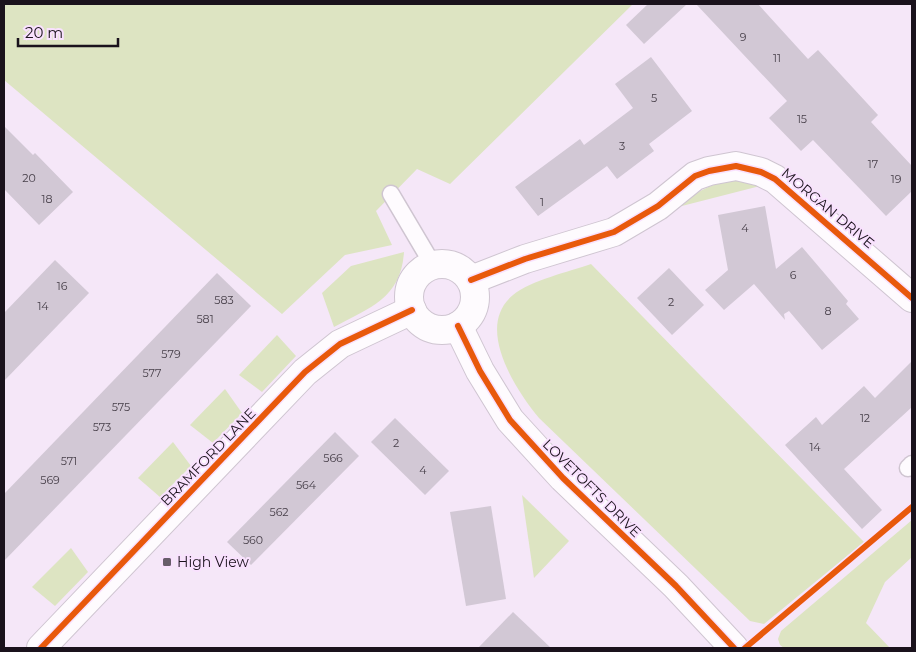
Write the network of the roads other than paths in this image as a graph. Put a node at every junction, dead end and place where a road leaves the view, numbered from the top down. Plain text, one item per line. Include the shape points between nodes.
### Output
1 (391, 194) dead end
2 (433, 265) junction
3 (471, 280) junction
4 (912, 298) edge
5 (412, 310) junction
6 (458, 326) junction
7 (41, 648) edge
8 (734, 648) edge

1 - 2 lane
2 - 3 street via 450,264
2 - 5 street via 422,270 413,280 409,294
3 - 4 street, MORGAN DRIVE via 614,232 651,210 695,176 736,166 775,179
3 - 6 street via 475,295 472,311
5 - 6 street via 424,324 440,330
5 - 7 street, BRAMFORD LANE via 340,344 305,372
6 - 8 street, LOVETOFTS DRIVE via 480,371 510,420 563,478 676,586

